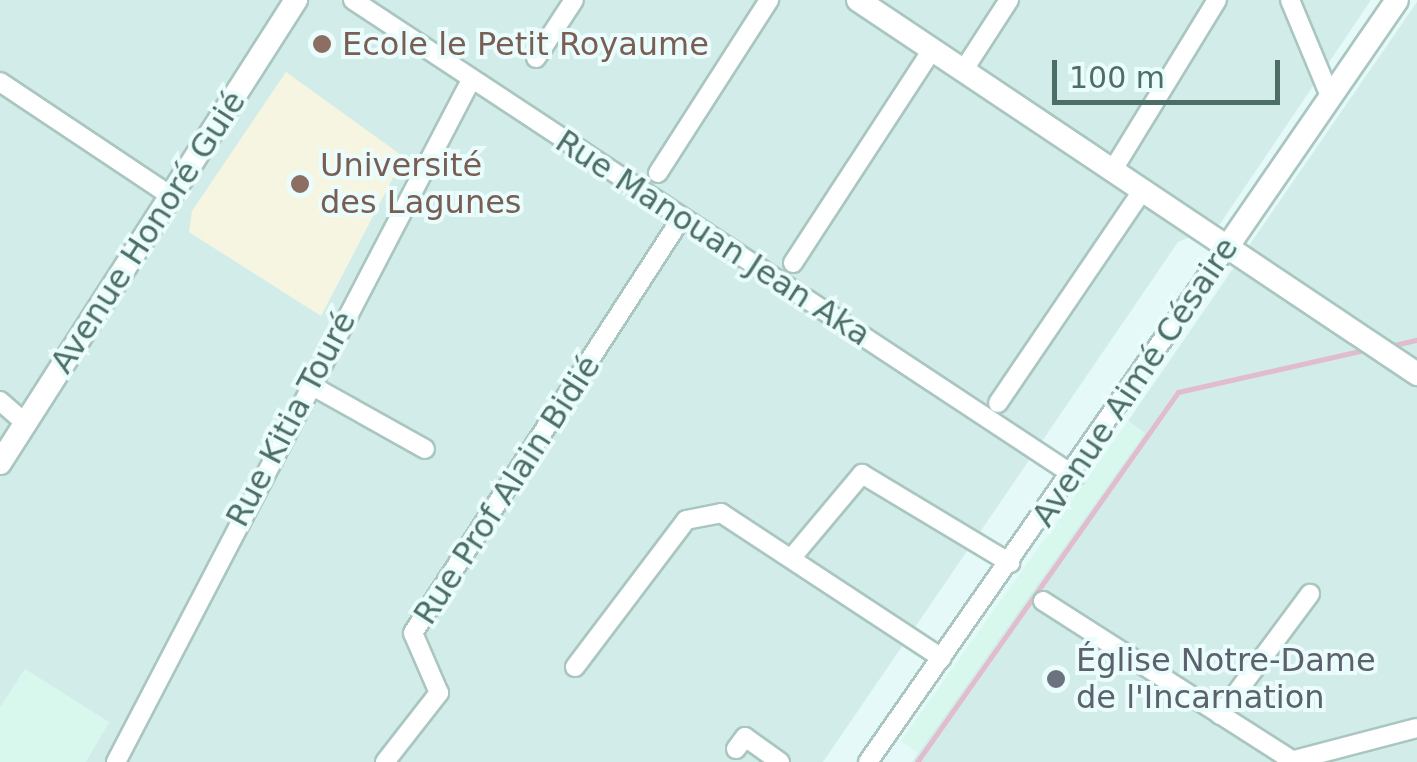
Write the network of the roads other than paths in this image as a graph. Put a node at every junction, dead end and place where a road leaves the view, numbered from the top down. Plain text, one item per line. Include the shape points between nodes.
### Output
1 (296, 0) edge
2 (353, 0) edge
3 (574, 0) edge
4 (769, 0) edge
5 (858, 0) edge
6 (1009, 0) edge
7 (1217, 0) edge
8 (1290, 0) edge
9 (1397, 0) edge
10 (932, 50) junction
11 (536, 58) dead end
12 (963, 70) junction
13 (472, 80) junction
14 (0, 82) edge
15 (1330, 96) junction
16 (1114, 168) junction
17 (658, 173) dead end
18 (1143, 190) junction
19 (171, 196) junction
20 (682, 217) junction
21 (1228, 246) junction
22 (793, 263) dead end
23 (1417, 374) edge
24 (307, 383) junction
25 (0, 402) edge
26 (998, 403) dead end
27 (26, 424) junction
28 (426, 449) dead end
29 (0, 463) edge
30 (1074, 476) junction
31 (794, 554) junction
32 (1010, 563) junction
33 (1310, 594) dead end
34 (1043, 601) dead end
35 (942, 658) junction
36 (576, 668) dead end
37 (1220, 714) junction
38 (1417, 728) edge
39 (736, 749) dead end
40 (1288, 761) edge
41 (116, 762) edge
42 (386, 762) edge
43 (780, 762) edge
44 (868, 762) edge

1 - 19 street, Avenue Honoré Guié
2 - 13 street, Rue Manouan Jean Aka
3 - 11 street
4 - 17 street
5 - 10 street
6 - 12 street
7 - 16 street
8 - 15 street
9 - 15 street, Avenue Aimé Césaire
10 - 12 street
10 - 22 street
12 - 16 street
13 - 20 street, Rue Manouan Jean Aka
13 - 24 street, Rue Kitia Touré
14 - 19 street
15 - 21 street, Avenue Aimé Césaire
16 - 18 street
18 - 21 street
18 - 26 street
19 - 27 street, Avenue Honoré Guié
20 - 30 street, Rue Manouan Jean Aka
20 - 42 street, Rue Prof Alain Bidié via 413,634 439,693
21 - 23 street
21 - 30 street, Avenue Aimé Césaire
24 - 28 street
24 - 41 street, Rue Kitia Touré
25 - 27 street
27 - 29 street, Avenue Honoré Guié
30 - 32 street, Avenue Aimé Césaire
31 - 32 street via 862,474
31 - 35 street
31 - 36 street via 736,516 696,514
32 - 35 street, Avenue Aimé Césaire
33 - 37 street
34 - 37 street
35 - 44 street, Avenue Aimé Césaire
37 - 40 street
38 - 40 street
39 - 43 street via 745,737

